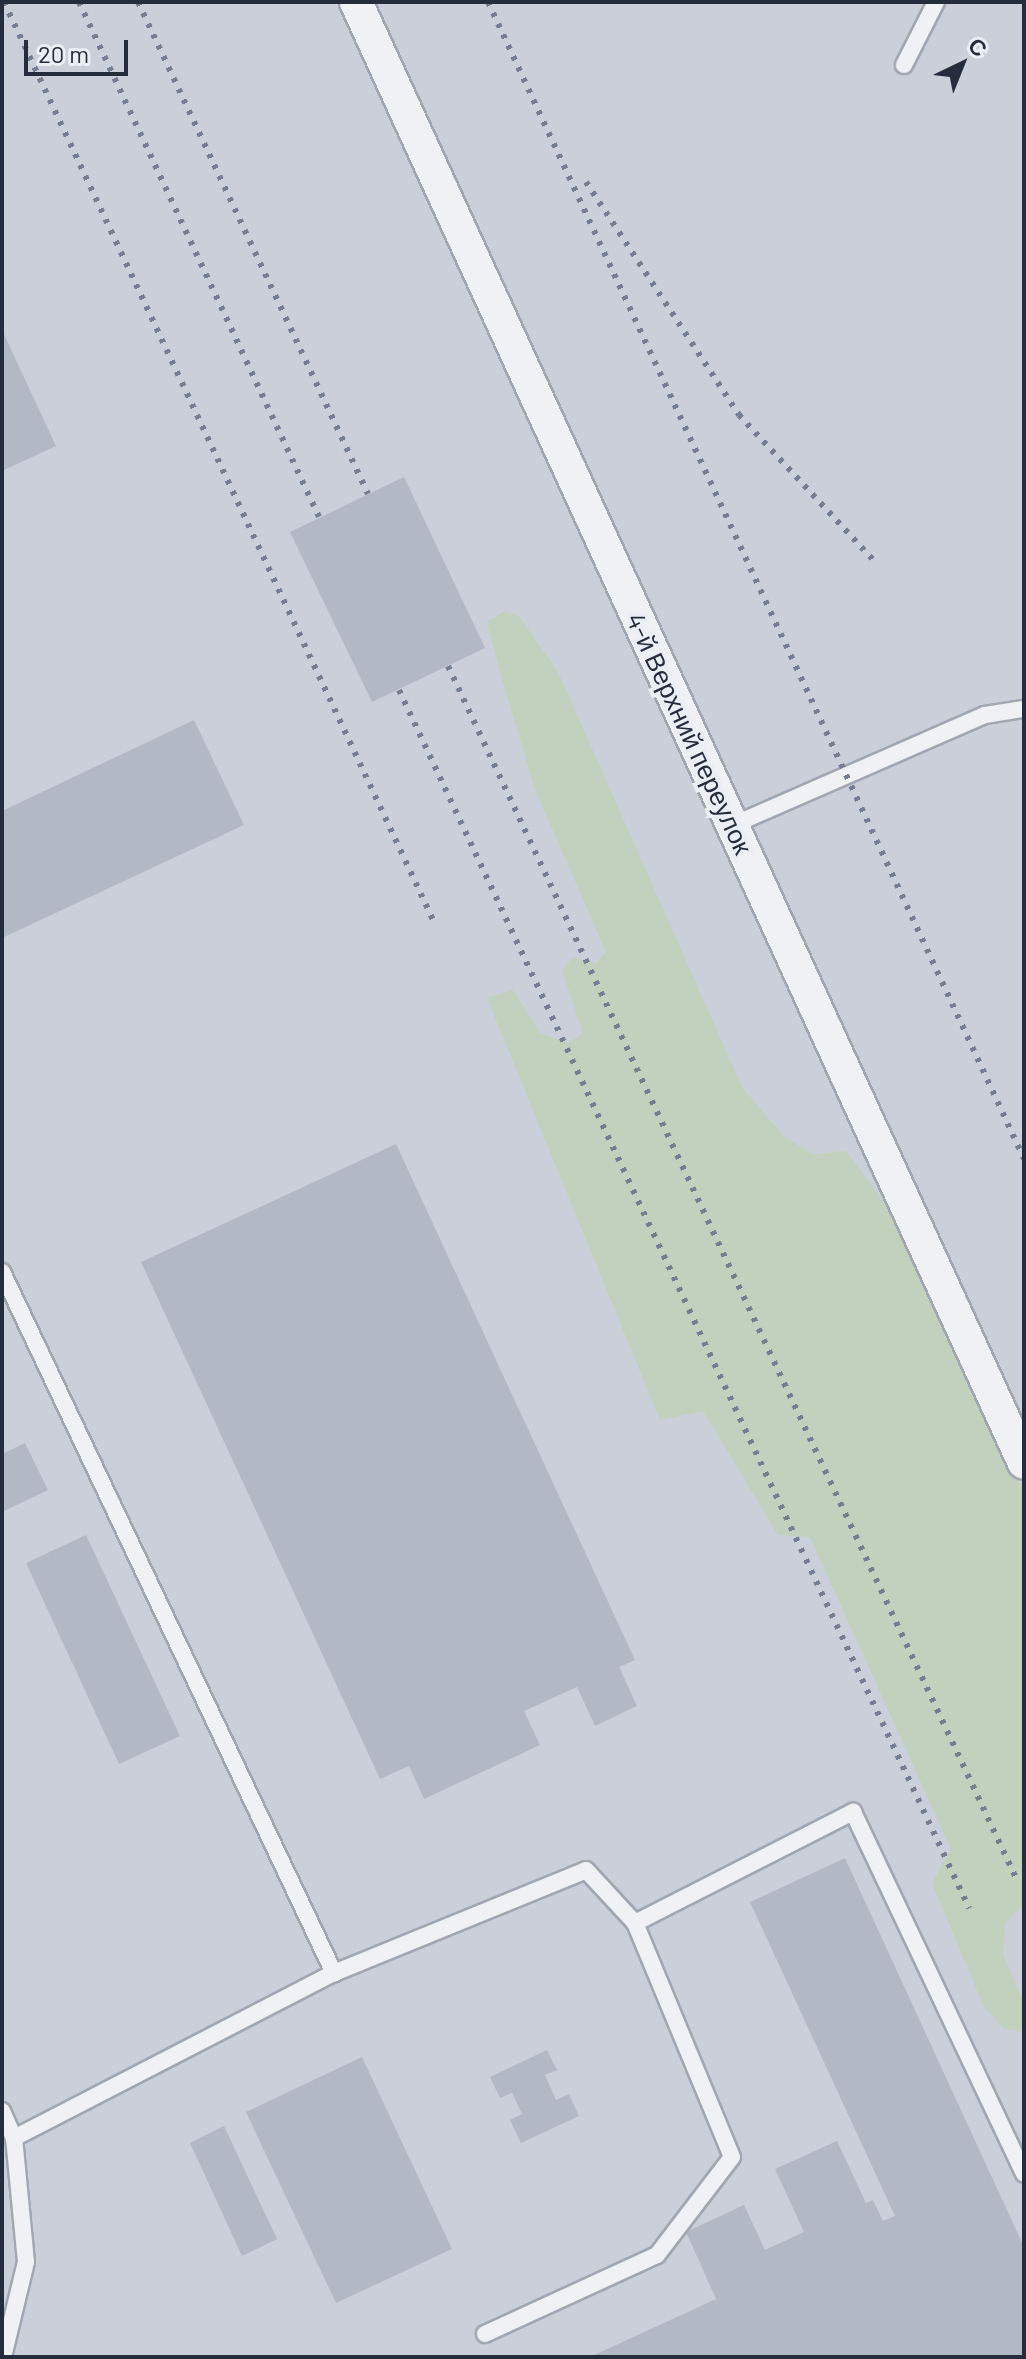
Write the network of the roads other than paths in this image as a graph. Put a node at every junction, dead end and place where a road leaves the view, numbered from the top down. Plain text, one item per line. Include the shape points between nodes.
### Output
1 (356, 2) edge
2 (936, 2) edge
3 (904, 65) dead end
4 (1024, 709) edge
5 (733, 825) junction
6 (2, 1272) edge
7 (1014, 1417) edge
8 (1024, 1463) edge
9 (635, 1923) junction
10 (334, 1973) junction
11 (2, 2111) edge
12 (14, 2138) junction
13 (1024, 2174) edge
14 (485, 2334) dead end
15 (3, 2357) edge

1 - 5 street, 4-й Верхний переулок
2 - 3 lane
4 - 5 lane via 985,715
5 - 7 street, 4-й Верхний переулок
6 - 10 lane
7 - 8 street, 4-й Верхний переулок
9 - 10 lane via 586,1870
9 - 13 lane via 853,1812
9 - 14 lane via 732,2157 657,2255
10 - 12 lane
11 - 12 lane
12 - 15 lane via 26,2262

